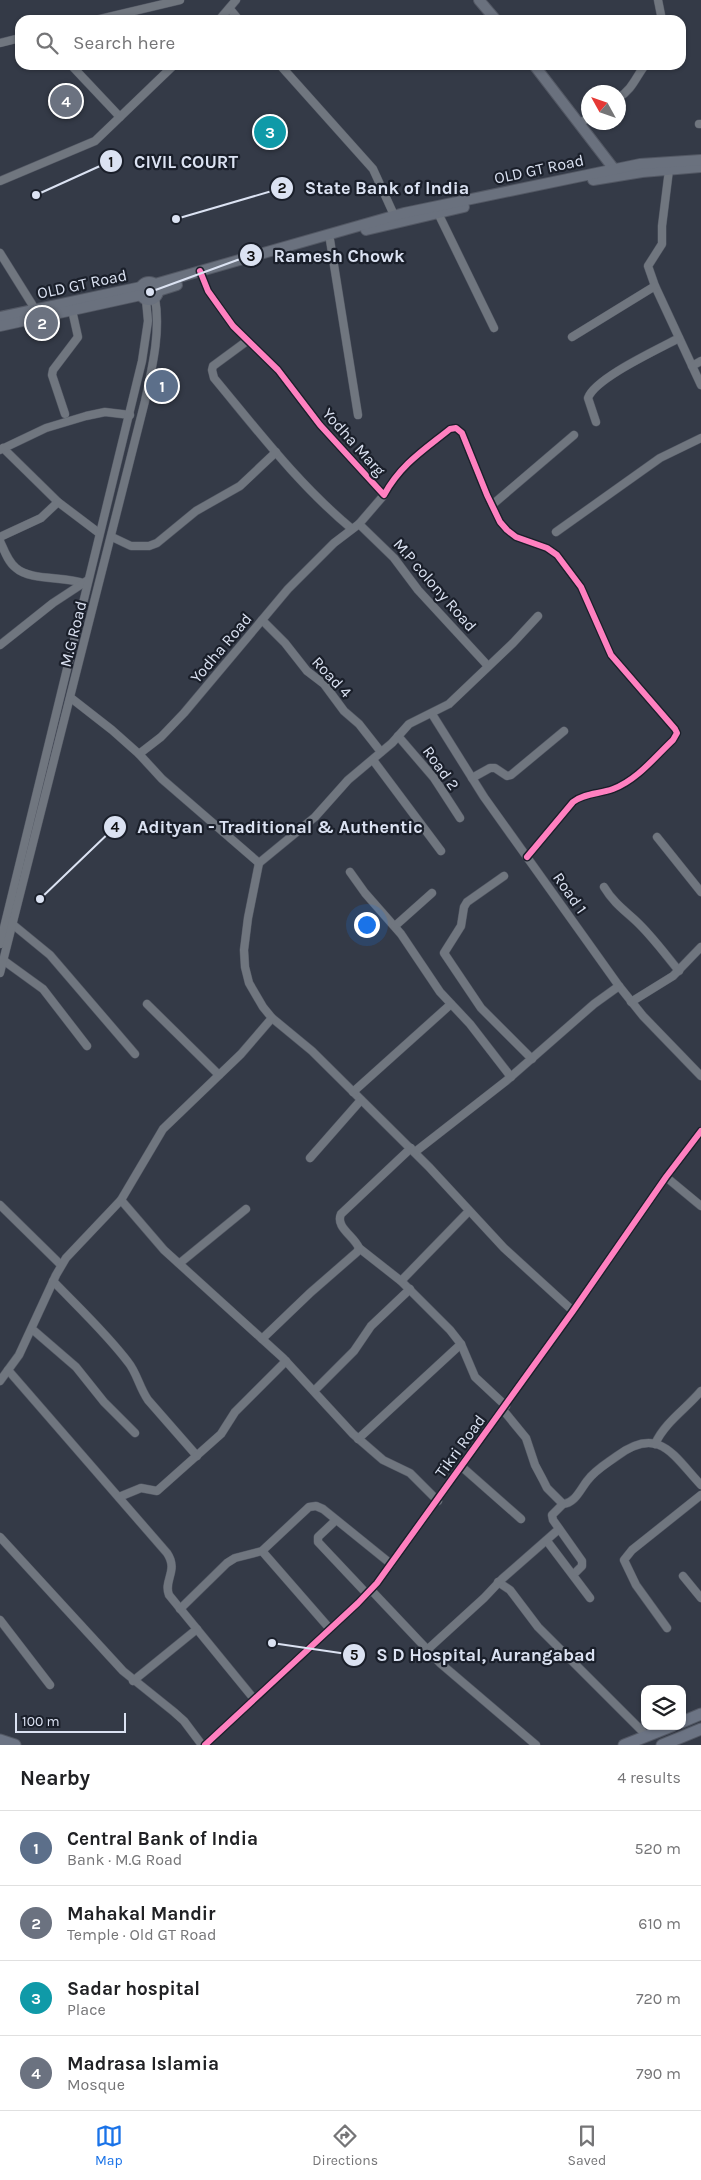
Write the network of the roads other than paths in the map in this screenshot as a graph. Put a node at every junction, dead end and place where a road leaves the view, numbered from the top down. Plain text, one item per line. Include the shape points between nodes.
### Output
1 (180, 0) edge
2 (236, 0) edge
3 (479, 0) edge
4 (658, 0) edge
5 (230, 9) junction
6 (117, 15) edge
7 (224, 15) edge
8 (235, 15) edge
9 (492, 15) edge
10 (661, 15) edge
11 (15, 39) edge
12 (0, 43) edge
13 (76, 70) edge
14 (169, 70) edge
15 (284, 70) edge
16 (538, 70) edge
17 (642, 70) edge
18 (626, 93) edge
19 (120, 117) junction
20 (581, 118) edge
21 (589, 130) edge
22 (701, 160) edge
23 (701, 167) edge
24 (669, 170) junction
25 (614, 173) junction
26 (0, 181) edge
27 (438, 213) junction
28 (394, 215) junction
29 (330, 240) junction
30 (0, 252) edge
31 (201, 274) junction
32 (655, 286) junction
33 (150, 293) junction
34 (35, 309) junction
35 (72, 310) junction
36 (0, 317) edge
37 (0, 326) edge
38 (494, 328) dead end
39 (572, 337) dead end
40 (679, 338) junction
41 (246, 341) junction
42 (701, 361) edge
43 (692, 366) junction
44 (701, 385) edge
45 (65, 414) dead end
46 (130, 415) junction
47 (358, 415) dead end
48 (596, 422) dead end
49 (574, 435) dead end
50 (701, 438) edge
51 (2, 449) edge
52 (276, 452) junction
53 (384, 495) junction
54 (58, 502) junction
55 (492, 505) junction
56 (355, 526) junction
57 (556, 532) dead end
58 (99, 533) junction
59 (0, 537) edge
60 (112, 537) junction
61 (0, 541) edge
62 (86, 581) junction
63 (538, 616) dead end
64 (262, 620) junction
65 (0, 645) edge
66 (488, 666) junction
67 (71, 698) junction
68 (432, 714) junction
69 (564, 731) dead end
70 (398, 736) junction
71 (381, 752) junction
72 (139, 754) junction
73 (373, 760) junction
74 (472, 778) junction
75 (460, 818) dead end
76 (656, 837) dead end
77 (441, 851) dead end
78 (527, 857) junction
79 (259, 863) junction
80 (350, 872) dead end
81 (504, 876) dead end
82 (604, 888) dead end
83 (701, 892) edge
84 (432, 894) dead end
85 (11, 923) junction
86 (395, 926) junction
87 (0, 944) edge
88 (701, 947) edge
89 (3, 960) junction
90 (679, 971) junction
91 (0, 973) edge
92 (619, 986) junction
93 (631, 1002) junction
94 (147, 1004) dead end
95 (451, 1004) junction
96 (272, 1018) junction
97 (87, 1046) dead end
98 (136, 1054) dead end
99 (532, 1059) junction
100 (219, 1075) junction
101 (701, 1076) edge
102 (511, 1077) junction
103 (352, 1092) junction
104 (361, 1100) junction
105 (701, 1131) edge
106 (413, 1150) junction
107 (310, 1158) dead end
108 (666, 1177) junction
109 (121, 1200) junction
110 (0, 1205) edge
111 (701, 1206) edge
112 (246, 1209) dead end
113 (468, 1211) junction
114 (359, 1248) junction
115 (180, 1262) junction
116 (61, 1265) junction
117 (53, 1281) junction
118 (401, 1281) junction
119 (410, 1289) junction
120 (574, 1311) junction
121 (32, 1329) junction
122 (262, 1339) junction
123 (461, 1344) junction
124 (286, 1361) junction
125 (8, 1370) junction
126 (0, 1381) edge
127 (314, 1391) junction
128 (701, 1391) edge
129 (504, 1408) junction
130 (135, 1433) dead end
131 (358, 1438) junction
132 (655, 1444) junction
133 (197, 1456) junction
134 (462, 1467) junction
135 (701, 1485) edge
136 (701, 1495) edge
137 (119, 1497) junction
138 (438, 1501) junction
139 (563, 1504) junction
140 (336, 1520) junction
141 (521, 1520) dead end
142 (559, 1529) junction
143 (0, 1537) edge
144 (547, 1541) junction
145 (262, 1551) junction
146 (391, 1564) junction
147 (573, 1575) junction
148 (683, 1576) dead end
149 (498, 1582) junction
150 (369, 1592) junction
151 (590, 1598) dead end
152 (701, 1598) edge
153 (180, 1609) junction
154 (0, 1620) edge
155 (667, 1628) dead end
156 (197, 1629) junction
157 (330, 1629) junction
158 (427, 1650) junction
159 (133, 1681) junction
160 (50, 1686) dead end
161 (254, 1699) junction
162 (701, 1714) edge
163 (686, 1720) edge
164 (701, 1729) edge
165 (662, 1730) edge
166 (648, 1736) junction
167 (0, 1740) edge
168 (15, 1745) edge
169 (203, 1745) edge
170 (536, 1745) edge
171 (624, 1745) edge
172 (662, 1745) edge

1 - 6 street
2 - 5 street
3 - 9 main road
4 - 10 street
5 - 7 street
5 - 8 street
11 - 12 street
13 - 19 street
14 - 19 street
15 - 28 street via 373,169
16 - 20 main road
17 - 18 street
19 - 26 street via 95,141
21 - 25 main road
22 - 25 main road, OLD GT Road via 640,164
23 - 24 main road, OLD GT Road
24 - 25 main road, OLD GT Road
24 - 32 street via 662,244 648,266
25 - 27 main road, OLD GT Road
25 - 28 main road, OLD GT Road
27 - 29 main road, OLD GT Road
27 - 38 street
28 - 31 main road, OLD GT Road
29 - 31 main road, OLD GT Road
29 - 47 street
30 - 34 street
31 - 33 main road, OLD GT Road
31 - 41 street, Yodha Marg via 208,291
32 - 39 street
32 - 40 street
33 - 34 main road, OLD GT Road
33 - 35 main road, OLD GT Road
33 - 46 street, M.G Road via 146,341
33 - 60 street, M.G Road via 157,327 152,365
34 - 36 main road, OLD GT Road
35 - 37 main road, OLD GT Road
35 - 45 street via 78,337 56,363 52,376
40 - 43 street
40 - 48 street via 616,372 593,389 588,398
41 - 52 street, M.P colony Road via 213,366 213,374
41 - 53 street, Yodha Marg via 278,370 320,425
42 - 43 street
43 - 44 street
46 - 51 street via 92,414 46,428
46 - 58 street, M.G Road
49 - 55 street
50 - 57 street via 660,458
51 - 54 street
52 - 56 street, M.P colony Road via 322,504
52 - 60 street via 240,486 196,511 157,543 131,546
53 - 55 street, Yodha Marg via 410,459 450,429 456,428 462,433
53 - 56 street, Yodha Road
54 - 58 street
54 - 59 street via 40,518
55 - 78 street, Yodha Marg via 507,530 557,555 581,587 611,655 672,723 676,733 665,748 625,783 573,802
56 - 64 street, Yodha Road via 316,560
56 - 66 street, M.P colony Road via 394,558 418,590
58 - 62 street, M.G Road
60 - 67 street, M.G Road
61 - 62 street via 20,571
62 - 65 street
62 - 87 street, M.G Road
63 - 66 street
64 - 71 street, Road 4 via 324,684
64 - 72 street, Yodha Road via 184,713
66 - 68 street via 449,704
67 - 72 street
67 - 85 street, M.G Road
68 - 70 street via 417,719
68 - 74 street, Road 1
69 - 74 street via 511,775 490,768
70 - 71 street
70 - 75 street, Road 2 via 434,778
71 - 73 street
72 - 79 street via 162,779
73 - 77 street
73 - 79 street via 348,780 315,818
74 - 78 street, Road 1
76 - 83 street
78 - 92 street, Road 1
79 - 96 street via 248,918 245,967 249,983
80 - 86 street
81 - 99 street via 467,902 461,926 444,954 487,1015
82 - 90 street via 619,908 659,945
84 - 86 street
85 - 89 street, M.G Road
85 - 98 street via 50,955
86 - 95 street
88 - 90 street
89 - 91 street, M.G Road
89 - 97 street via 43,989
90 - 93 street
92 - 93 street, Road 1
92 - 99 street
93 - 101 street, Road 1
94 - 100 street
95 - 102 street
95 - 103 street
96 - 100 street
96 - 103 street via 312,1051
99 - 102 street
100 - 109 street via 163,1129
102 - 106 street
103 - 104 street
104 - 106 street
104 - 107 street
105 - 108 street, Tikri Road
106 - 113 street
106 - 114 street via 341,1214 340,1224
108 - 111 street
108 - 120 street, Tikri Road
109 - 115 street via 164,1250
109 - 116 street
110 - 116 street
112 - 115 street
113 - 118 street
113 - 120 street
114 - 118 street
114 - 122 street
115 - 122 street
116 - 117 street
117 - 121 street
117 - 133 street via 125,1358 148,1400
118 - 119 street
119 - 123 street
119 - 127 street via 371,1326 354,1351
120 - 129 street, Tikri Road
121 - 125 street
121 - 130 street via 76,1367
122 - 124 street
123 - 129 street via 475,1377
123 - 131 street
124 - 127 street
124 - 133 street
125 - 126 street
125 - 137 street
127 - 131 street
128 - 132 street via 663,1429
129 - 134 street, Tikri Road
129 - 139 street via 526,1438 547,1488
131 - 138 street via 383,1460 410,1473
132 - 135 street via 670,1452
132 - 139 street via 640,1443 627,1449 592,1474 572,1500
133 - 137 street via 157,1491 135,1489
134 - 138 street, Tikri Road
134 - 141 street
136 - 155 street via 624,1560 636,1585
137 - 153 street via 171,1559 172,1572 167,1591
138 - 146 street, Tikri Road
139 - 142 street via 552,1515
140 - 145 street via 316,1506 309,1506
140 - 146 street
140 - 150 street via 318,1537 318,1542
142 - 144 street
142 - 147 street via 582,1561 582,1566
143 - 159 street
144 - 147 street
144 - 149 street
145 - 153 street via 227,1563
145 - 157 street
146 - 150 street, Tikri Road
147 - 151 street
148 - 152 street
149 - 158 street
149 - 166 street via 510,1590 538,1627
150 - 157 street, Tikri Road
150 - 158 street
153 - 156 street
154 - 160 street
156 - 159 street
156 - 161 street
157 - 161 street, Tikri Road
158 - 170 street
159 - 169 street via 174,1712
161 - 169 street, Tikri Road
162 - 163 highway
164 - 172 highway
165 - 166 highway
166 - 171 highway
167 - 168 highway

